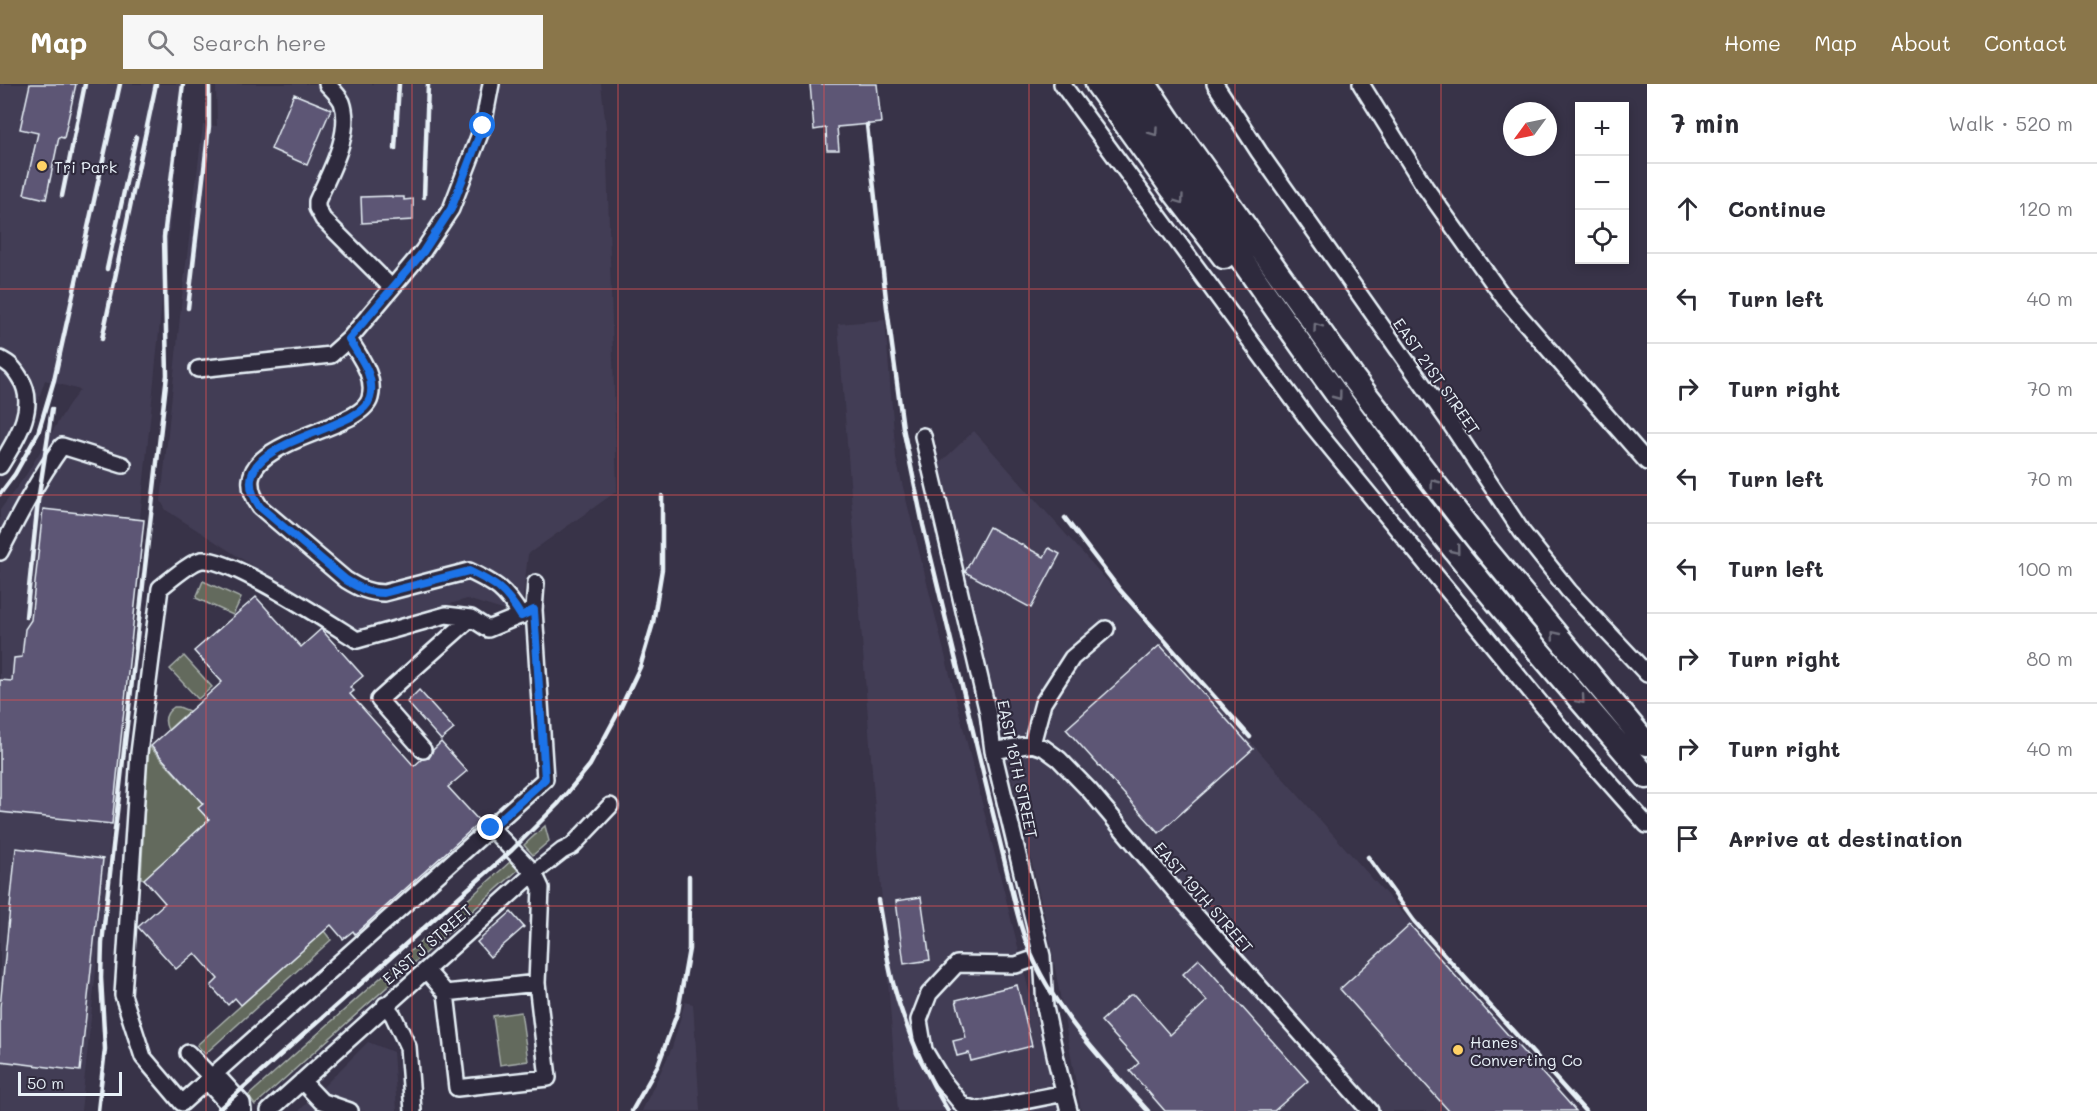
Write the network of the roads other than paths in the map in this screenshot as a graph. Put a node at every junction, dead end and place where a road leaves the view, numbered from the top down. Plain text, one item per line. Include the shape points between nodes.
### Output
1 (327, 84) edge
2 (490, 84) edge
3 (1062, 84) edge
4 (1097, 84) edge
5 (1121, 84) edge
6 (1145, 84) edge
7 (1215, 84) edge
8 (1361, 84) edge
9 (392, 288) junction
10 (349, 339) junction
11 (0, 359) edge
12 (1311, 360) junction
13 (198, 369) dead end
14 (923, 436) dead end
15 (1647, 462) edge
16 (123, 465) dead end
17 (0, 466) edge
18 (0, 552) edge
19 (536, 583) dead end
20 (528, 613) junction
21 (471, 618) junction
22 (1106, 629) dead end
23 (1647, 674) edge
24 (1032, 744) junction
25 (1647, 744) edge
26 (423, 750) dead end
27 (993, 751) junction
28 (1647, 777) edge
29 (609, 806) dead end
30 (1647, 825) edge
31 (491, 828) junction
32 (534, 873) junction
33 (1042, 956) junction
34 (426, 970) junction
35 (537, 982) junction
36 (446, 993) junction
37 (385, 1005) junction
38 (188, 1053) dead end
39 (212, 1078) junction
40 (302, 1081) junction
41 (1065, 1093) junction
42 (317, 1106) edge
43 (234, 1111) edge
44 (243, 1111) edge
45 (269, 1111) edge
46 (350, 1111) edge
47 (413, 1111) edge
48 (1069, 1111) edge
49 (1370, 1111) edge

1 - 9 street via 342,102 345,123 317,208 323,219
2 - 9 street via 483,126 451,209 423,252
3 - 30 street via 1312,424 1560,727
4 -> 12 highway via 1199,226
5 -> 12 highway
25 -> 6 highway via 1478,540 1354,379
7 - 23 street, EAST 21ST STREET via 1521,532 1569,591
8 - 15 street via 1425,187 1504,298
9 - 10 street
10 - 13 street via 331,355
10 - 20 street via 366,367 370,400 350,418 294,440 263,459 253,474 255,501 360,589 384,593 469,571 495,584
11 - 17 street via 11,364 24,384 28,402 25,420
12 -> 28 highway via 1407,490
14 - 27 street, EAST 18TH STREET via 988,713
16 - 18 street via 62,446
19 - 20 street
20 - 21 street via 488,629
20 - 31 street via 545,779
21 - 26 street via 380,700
21 - 39 street via 446,615 357,640 253,577 213,560 199,560 160,588 139,753 123,995 143,1057 183,1103
22 - 24 street via 1072,658 1043,703
24 - 27 street
24 - 49 street, EAST 19TH STREET via 1059,759 1090,791
27 - 33 street, EAST 18TH STREET
29 - 32 street, EAST J STREET via 572,846
31 - 32 street
31 - 39 street
32 - 34 street, EAST J STREET
32 - 35 street via 541,888
33 - 41 street, EAST 18TH STREET via 1045,1006
33 - 41 street via 1016,964 957,964 929,994 919,1020 924,1050 963,1106 978,1110
34 - 36 street
34 - 37 street, EAST J STREET
35 - 36 street
35 - 36 street via 548,1078 457,1088
37 - 40 street, EAST J STREET
37 - 47 street via 408,1047
38 - 39 street
39 - 43 street via 213,1088
39 - 44 street via 222,1081 242,1103
40 - 42 street
40 - 45 street, EAST J STREET
41 - 48 street, EAST 18TH STREET
42 - 46 street

